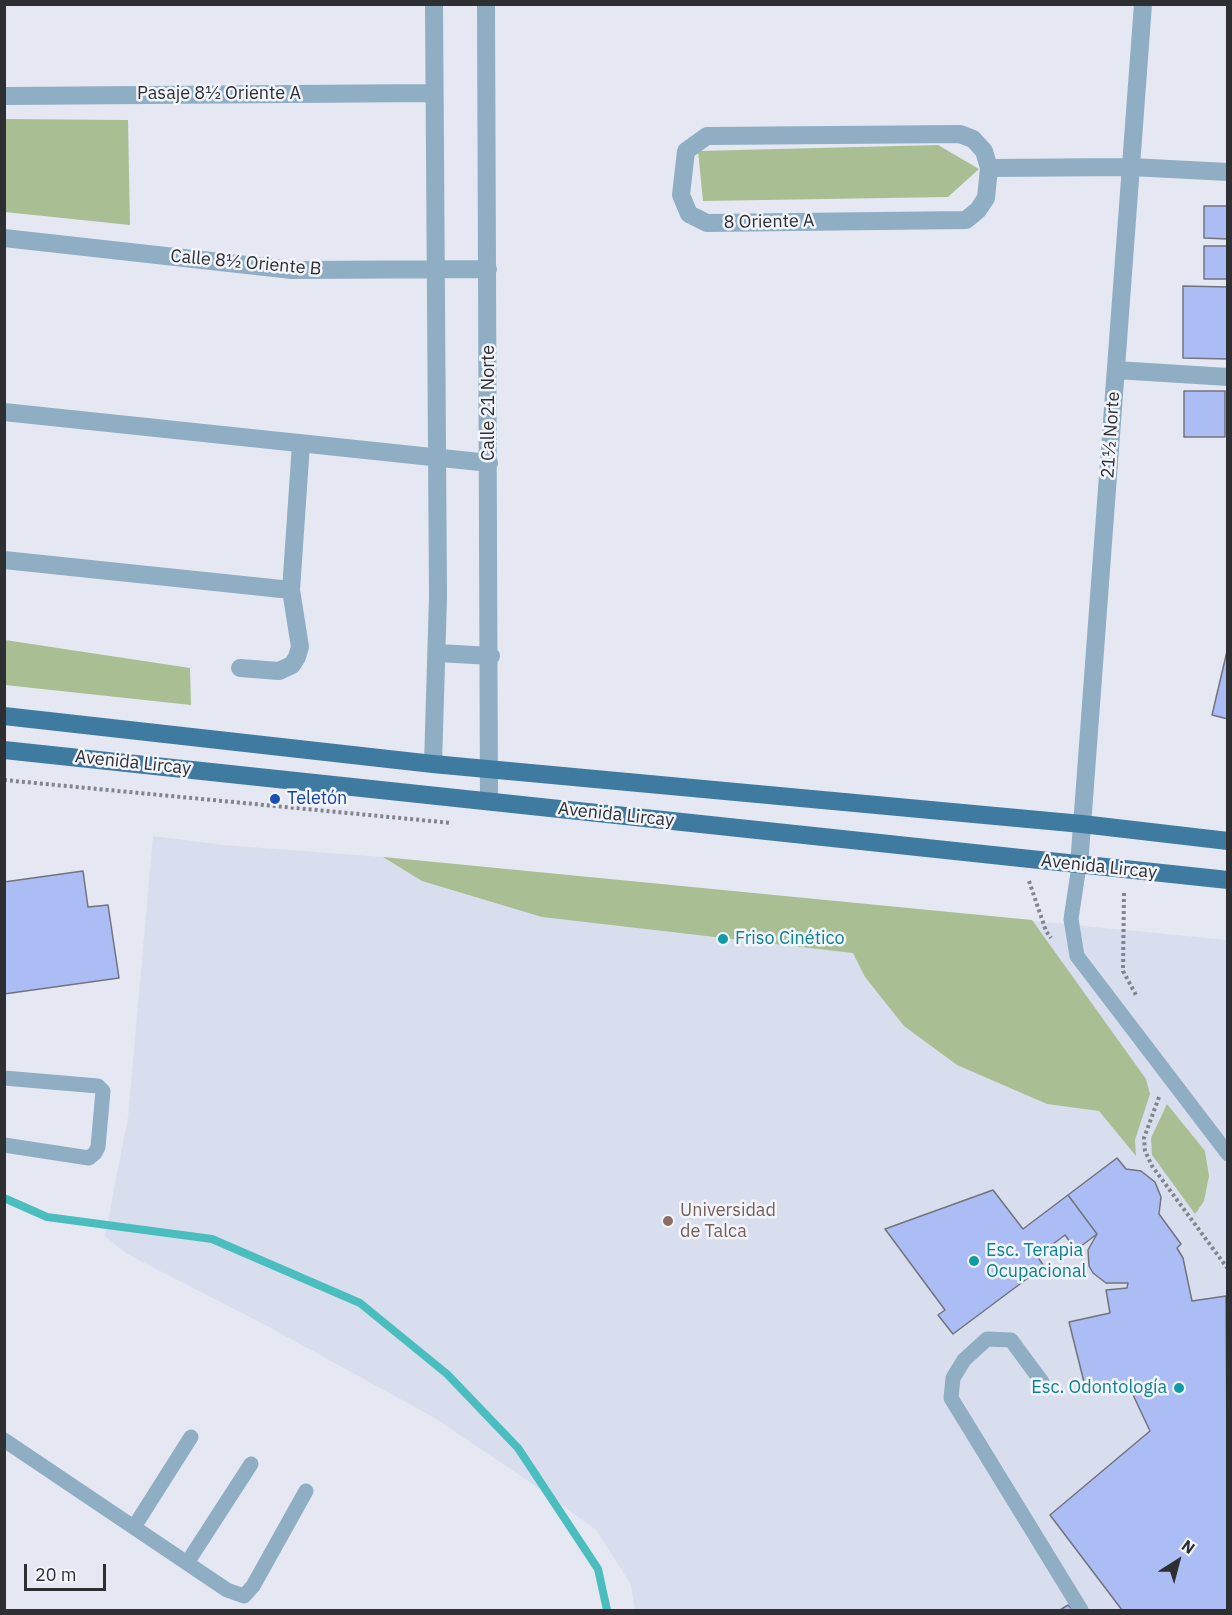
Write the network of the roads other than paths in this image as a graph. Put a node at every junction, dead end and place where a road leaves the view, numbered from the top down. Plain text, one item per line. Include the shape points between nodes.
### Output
1 (434, 4) edge
2 (486, 4) edge
3 (1143, 4) edge
4 (434, 93) junction
5 (4, 96) edge
6 (1131, 167) junction
7 (989, 168) junction
8 (1227, 172) edge
9 (4, 238) edge
10 (436, 269) junction
11 (488, 269) junction
12 (1116, 370) junction
13 (1227, 377) edge
14 (4, 412) edge
15 (302, 444) junction
16 (435, 455) junction
17 (489, 463) junction
18 (4, 560) edge
19 (291, 590) junction
20 (438, 653) junction
21 (491, 656) junction
22 (240, 668) dead end
23 (4, 716) edge
24 (4, 750) edge
25 (433, 764) junction
26 (489, 769) junction
27 (489, 801) junction
28 (1082, 824) junction
29 (1227, 841) edge
30 (1079, 866) junction
31 (1227, 880) edge
32 (4, 1078) edge
33 (4, 1145) edge
34 (1227, 1154) edge
35 (1042, 1382) dead end
36 (191, 1437) dead end
37 (4, 1440) edge
38 (251, 1464) dead end
39 (306, 1491) dead end
40 (134, 1527) junction
41 (187, 1563) junction
42 (1081, 1611) edge

1 - 4 street
2 - 11 street, Calle 21 Norte
3 - 6 street, 21½ Norte
4 - 5 street, Pasaje 8½ Oriente A
4 - 10 street
6 - 7 street
6 - 8 street
6 - 12 street, 21½ Norte
7 - 7 street, 8 Oriente A via 984,151 973,139 960,135 707,136 686,151 681,195 689,214 708,223 966,220 986,198
9 - 10 street, Calle 8½ Oriente B via 292,270
10 - 11 street, Calle 8½ Oriente B
10 - 16 street
11 - 17 street, Calle 21 Norte
12 - 13 street
12 - 28 street, 21½ Norte
14 - 15 street
15 - 16 street
15 - 19 street
16 - 17 street
16 - 20 street
17 - 21 street, Calle 21 Norte
18 - 19 street
19 - 22 street via 300,647 292,665 279,671
20 - 21 street
20 - 25 street
21 - 26 street, Calle 21 Norte
23 - 25 main road, Avenida Lircay
24 - 27 main road, Avenida Lircay
25 - 26 main road, Avenida Lircay
26 - 27 street, Calle 21 Norte
26 - 28 main road, Avenida Lircay
27 - 30 main road, Avenida Lircay
28 - 29 main road, Avenida Lircay
28 - 30 street, 21½ Norte
30 - 31 main road, Avenida Lircay
30 - 34 lane via 1071,919 1077,956
32 - 33 lane via 98,1086 103,1091 98,1147 88,1158
35 - 42 lane via 1011,1340 987,1339 964,1359 953,1378 951,1398
36 - 40 lane
37 - 40 lane
38 - 41 lane
39 - 41 lane via 244,1596 227,1590
40 - 41 lane

